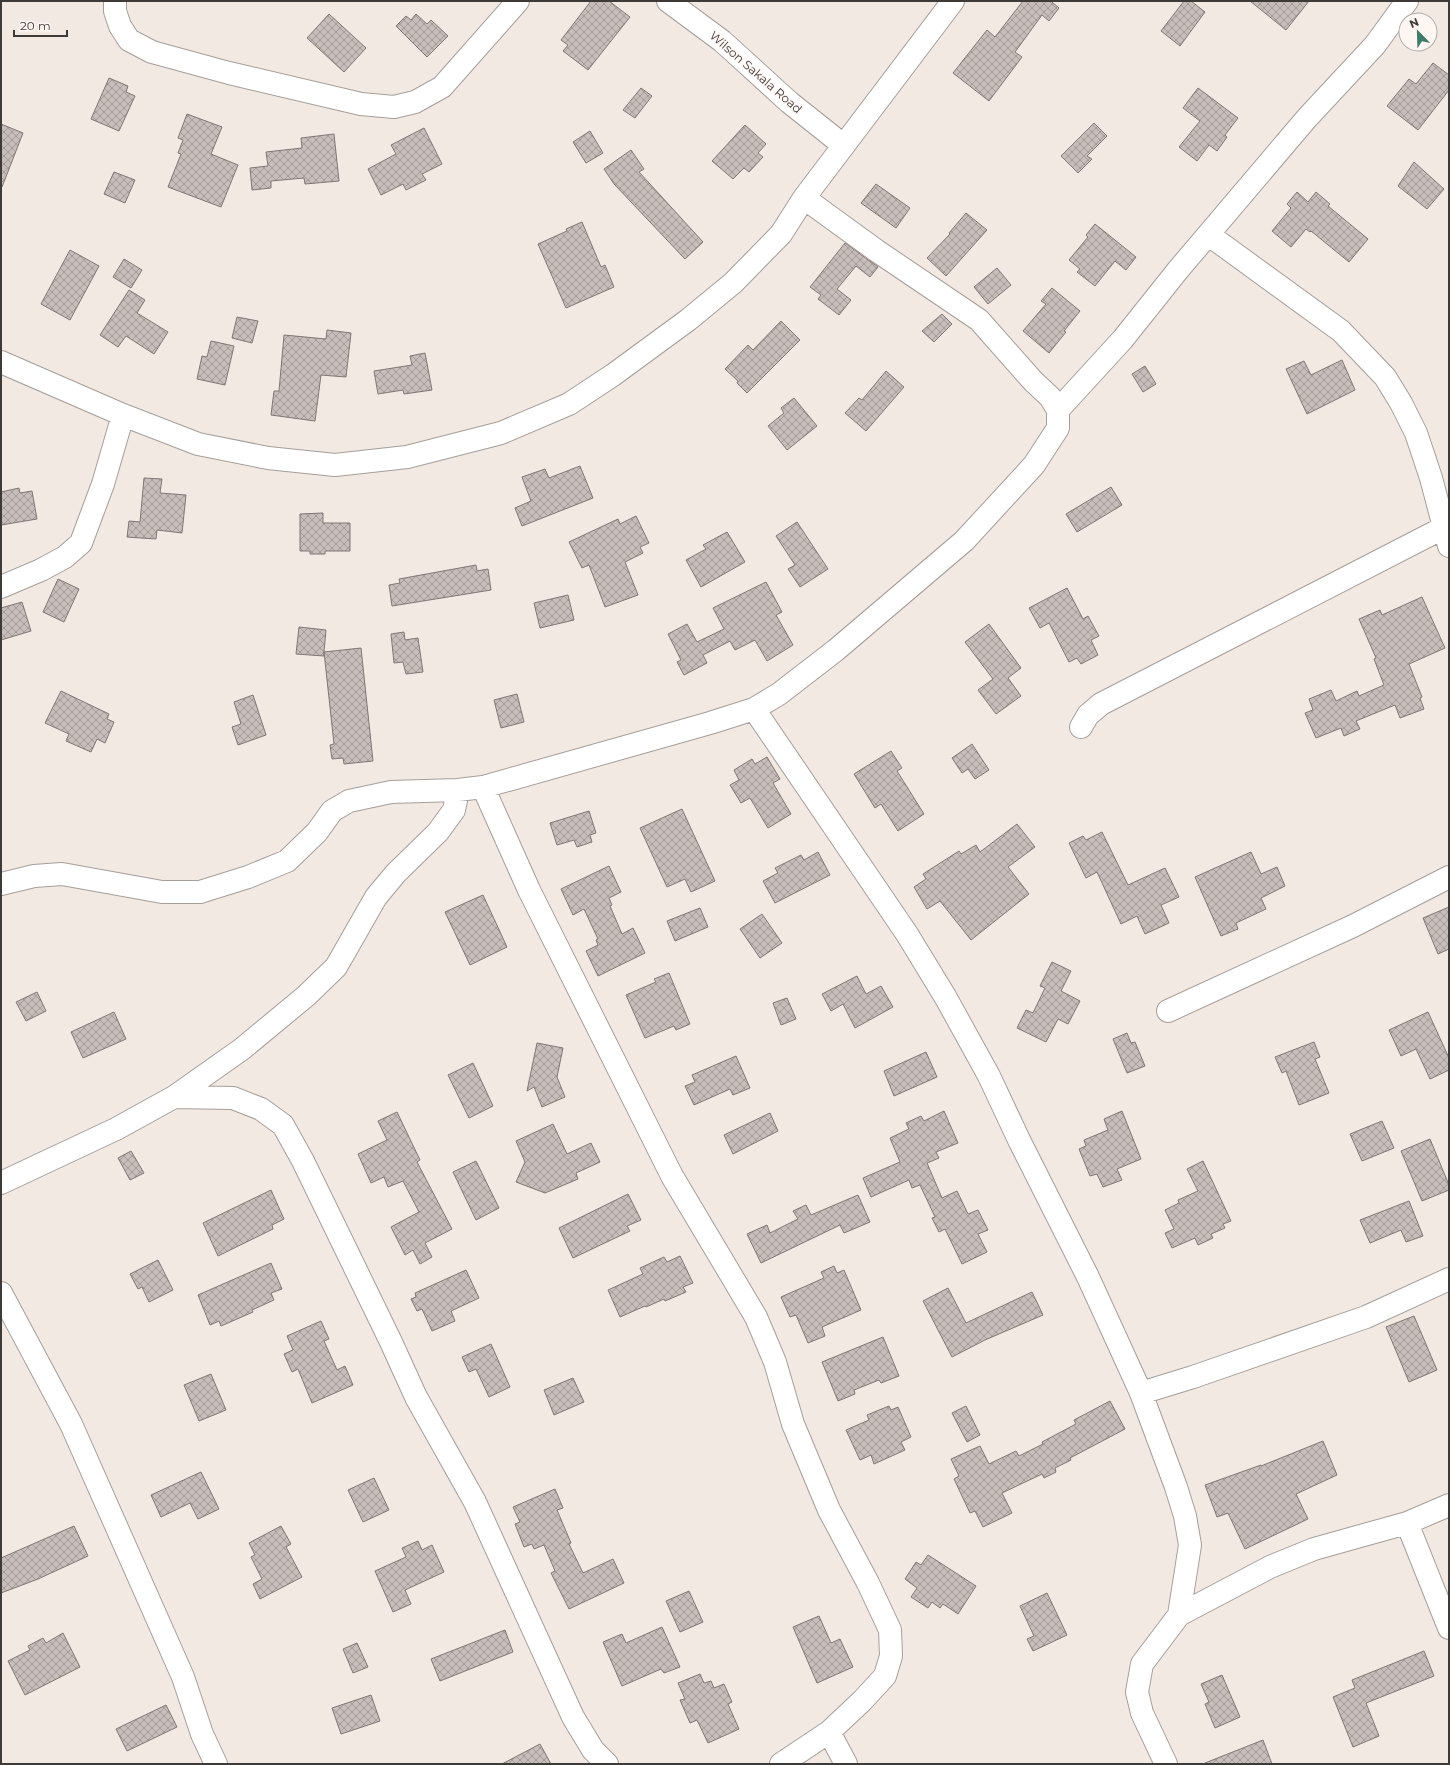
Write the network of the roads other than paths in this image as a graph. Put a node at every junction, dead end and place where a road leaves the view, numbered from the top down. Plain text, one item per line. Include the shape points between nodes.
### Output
1 (115, 1) edge
2 (518, 1) edge
3 (668, 1) edge
4 (953, 1) edge
5 (1407, 1) edge
6 (843, 145) junction
7 (804, 198) junction
8 (1209, 235) junction
9 (1, 362) edge
10 (1058, 410) junction
11 (123, 415) junction
12 (1446, 537) edge
13 (1, 587) edge
14 (754, 709) junction
15 (1081, 727) dead end
16 (483, 787) junction
17 (458, 790) junction
18 (1449, 877) edge
19 (1, 884) edge
20 (1168, 1011) dead end
21 (174, 1097) junction
22 (1, 1183) edge
23 (1449, 1279) edge
24 (1, 1293) edge
25 (1141, 1393) junction
26 (1449, 1505) edge
27 (1407, 1523) junction
28 (1179, 1615) junction
29 (1449, 1628) edge
30 (829, 1732) junction
31 (216, 1764) edge
32 (607, 1764) edge
33 (780, 1764) edge
34 (846, 1764) edge
35 (1166, 1764) edge

1 - 2 street via 120,26 130,40 152,52 361,104 394,107 415,102 442,87
3 - 6 street, Wilson Sakala Road via 722,41 789,102
4 - 6 street
5 - 8 street via 1375,45 1307,118
6 - 7 street
7 - 10 street via 979,320 1050,397
7 - 11 street via 781,234 733,283 688,320 569,404 501,433 407,457 335,465 268,458 198,444
8 - 10 street via 1123,339
8 - 12 street via 1341,331 1385,377 1416,433
9 - 11 street
10 - 14 street via 1058,428 1034,465 964,541 836,650 779,694
11 - 13 street via 103,484 81,543 64,557 41,570
12 - 15 street via 1101,704 1088,715
14 - 16 street
14 - 25 street via 907,934 946,998 989,1076 1085,1270
16 - 17 street
16 - 30 street via 529,890 672,1176 756,1317 775,1362 793,1424 829,1510 890,1630 891,1656 885,1676
17 - 19 street via 390,792 349,801 332,811 317,832 287,861 200,892 162,892 62,874 34,876
17 - 21 street via 454,810 438,832 396,873 376,897 336,967 306,996 242,1049
18 - 20 street via 1353,926
21 - 22 street via 116,1129
21 - 32 street via 233,1098 261,1109 283,1124 392,1342 416,1397 475,1502 573,1717 593,1750
23 - 25 street via 1366,1317
24 - 31 street via 71,1424 183,1677 202,1734
25 - 28 street via 1185,1516 1190,1545
26 - 27 street
27 - 28 street via 1321,1547 1270,1567
27 - 29 street
28 - 35 street via 1142,1664 1137,1692 1142,1713
30 - 33 street
30 - 34 street

